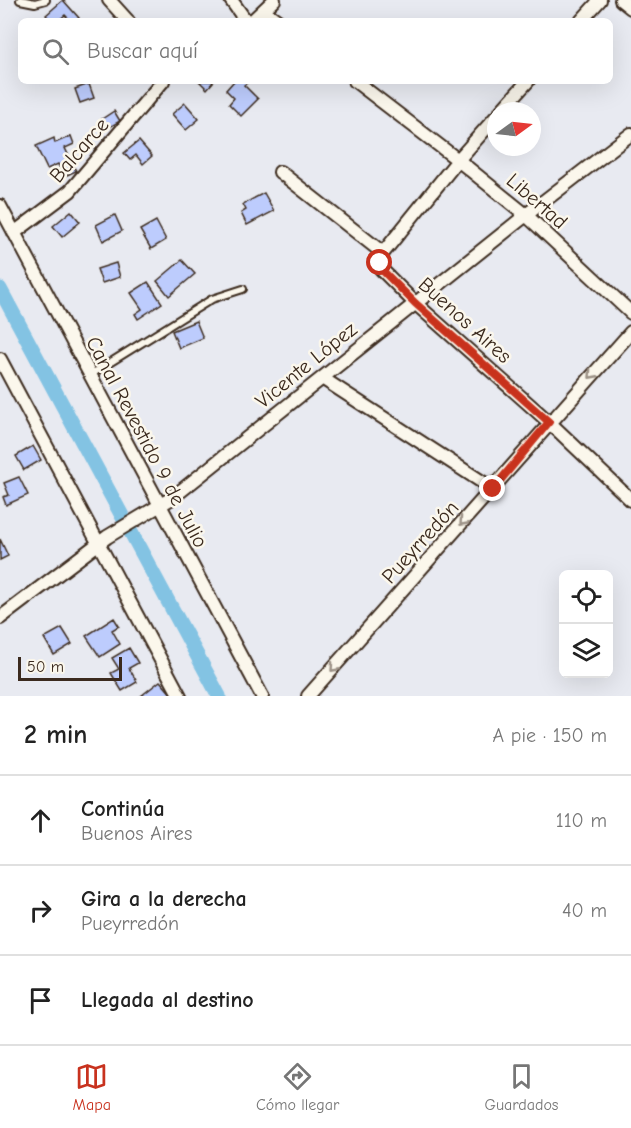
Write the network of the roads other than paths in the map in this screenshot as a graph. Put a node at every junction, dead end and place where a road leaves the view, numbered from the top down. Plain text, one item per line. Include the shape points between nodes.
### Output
1 (20, 0) edge
2 (46, 0) edge
3 (109, 0) edge
4 (231, 0) edge
5 (274, 0) edge
6 (600, 0) edge
7 (621, 0) edge
8 (631, 8) edge
9 (264, 11) junction
10 (125, 18) edge
11 (244, 18) edge
12 (256, 18) edge
13 (274, 18) edge
14 (584, 18) edge
15 (160, 84) edge
16 (359, 84) edge
17 (525, 84) edge
18 (509, 102) edge
19 (487, 127) edge
20 (631, 134) edge
21 (458, 160) junction
22 (280, 172) dead end
23 (0, 206) edge
24 (526, 215) junction
25 (14, 233) junction
26 (382, 253) junction
27 (243, 289) dead end
28 (415, 303) junction
29 (631, 314) edge
30 (631, 332) edge
31 (0, 359) edge
32 (89, 375) junction
33 (322, 378) junction
34 (549, 422) junction
35 (493, 489) junction
36 (631, 500) edge
37 (156, 508) junction
38 (103, 540) junction
39 (0, 618) edge
40 (180, 696) edge
41 (262, 696) edge
42 (308, 696) edge

1 - 2 lane
3 - 10 street
4 - 11 street
5 - 9 street
6 - 14 street
7 - 8 street
9 - 12 street
9 - 13 street
15 - 25 street, Balcarce via 70,191
16 - 21 street, Libertad
17 - 18 street
19 - 21 street
20 - 24 street, Vicente López
21 - 24 street, Libertad
21 - 26 street
22 - 26 street
23 - 25 street, Canal Revestido 9 de Julio
24 - 28 street, Vicente López
24 - 29 street, Libertad
25 - 32 street, Canal Revestido 9 de Julio
26 - 28 street, Buenos Aires via 381,269
27 - 32 lane via 212,299
28 - 33 street, Vicente López
28 - 34 street, Buenos Aires
30 -> 34 street, Pueyrredón
31 - 38 street
32 - 37 street, Canal Revestido 9 de Julio
33 - 35 street
33 - 37 street, Vicente López
34 - 35 street, Pueyrredón
34 - 36 street, Buenos Aires
35 -> 42 street, Pueyrredón
37 - 38 street, Vicente López
37 - 41 street, Canal Revestido 9 de Julio
38 - 39 street, Vicente López
38 - 40 street

